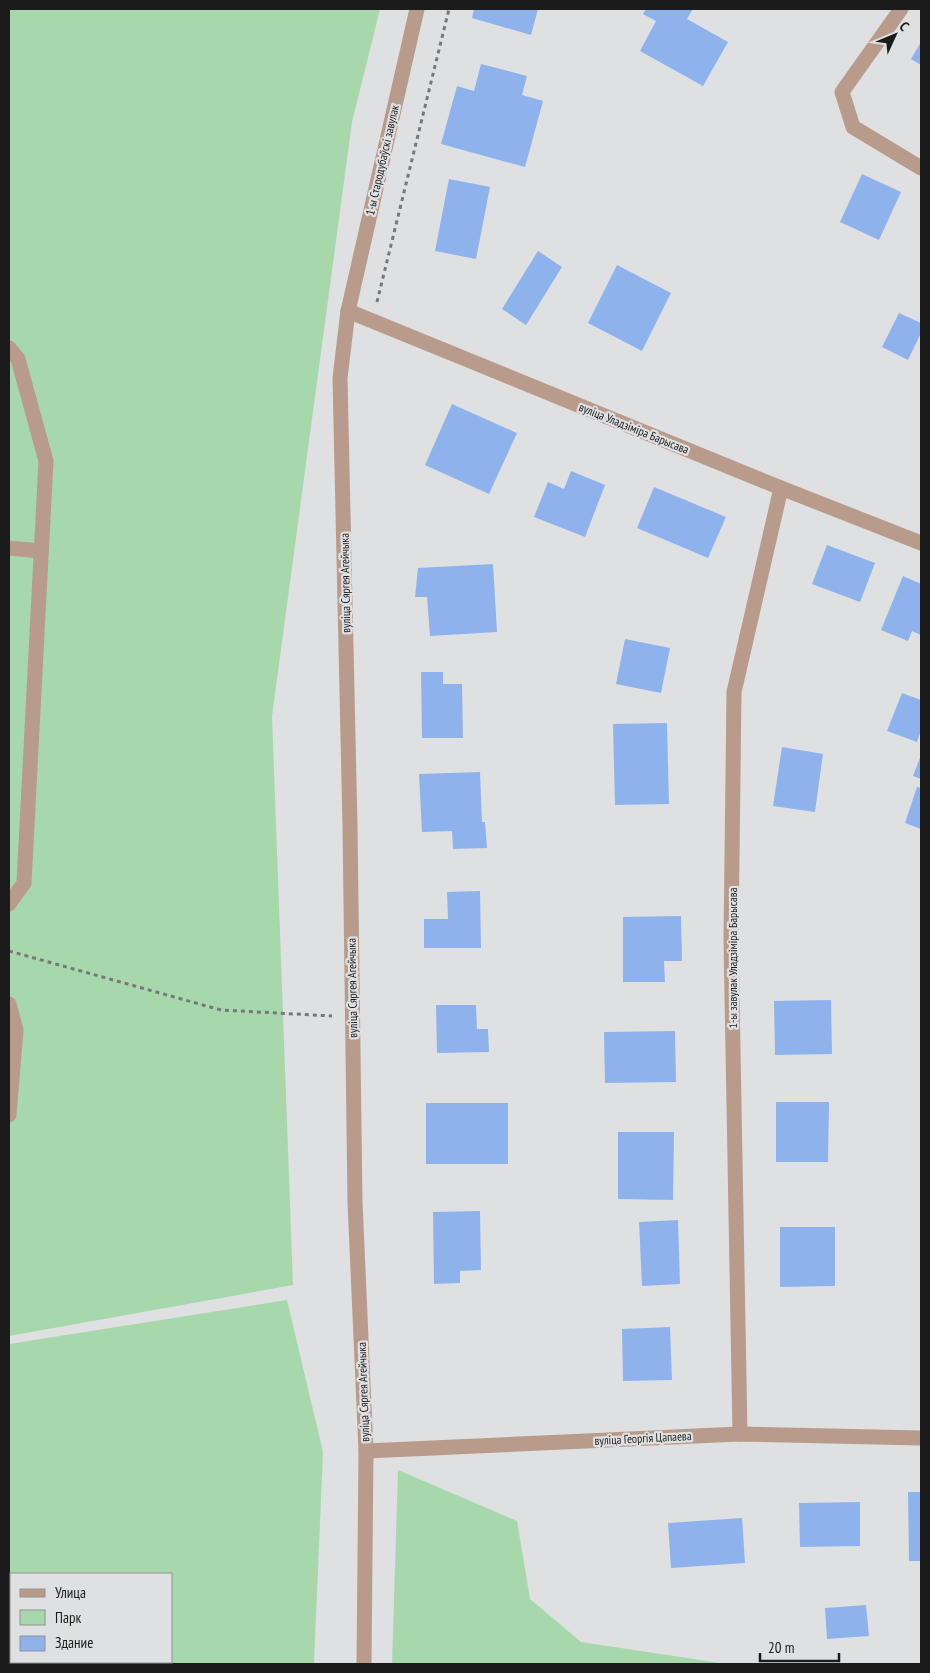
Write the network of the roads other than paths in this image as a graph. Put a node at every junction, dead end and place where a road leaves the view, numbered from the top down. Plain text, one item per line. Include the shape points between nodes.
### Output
1 (417, 9) edge
2 (901, 9) edge
3 (921, 168) edge
4 (348, 311) junction
5 (9, 348) edge
6 (781, 488) junction
7 (921, 543) edge
8 (9, 548) edge
9 (41, 551) junction
10 (9, 904) edge
11 (9, 1004) edge
12 (9, 1115) edge
13 (740, 1434) junction
14 (921, 1438) edge
15 (366, 1451) junction
16 (364, 1664) edge

1 - 4 street, 1-ы Стародубаўскі завулак
2 - 3 street via 842,92 853,127
4 - 6 street, вуліца Уладзіміра Барысава
4 - 15 street, вуліца Сяргея Агейчыка via 340,378 355,1202
5 - 9 street via 18,359 46,461
6 - 7 street, вуліца Уладзіміра Барысава
6 - 13 street, 1-ы завулак Уладзіміра Барысава via 734,692 731,940
8 - 9 street
9 - 10 street via 24,883
11 - 12 street via 16,1030
13 - 14 street, вуліца Георгія Цапаева
13 - 15 street, вуліца Георгія Цапаева
15 - 16 street, вуліца Сяргея Агейчыка

